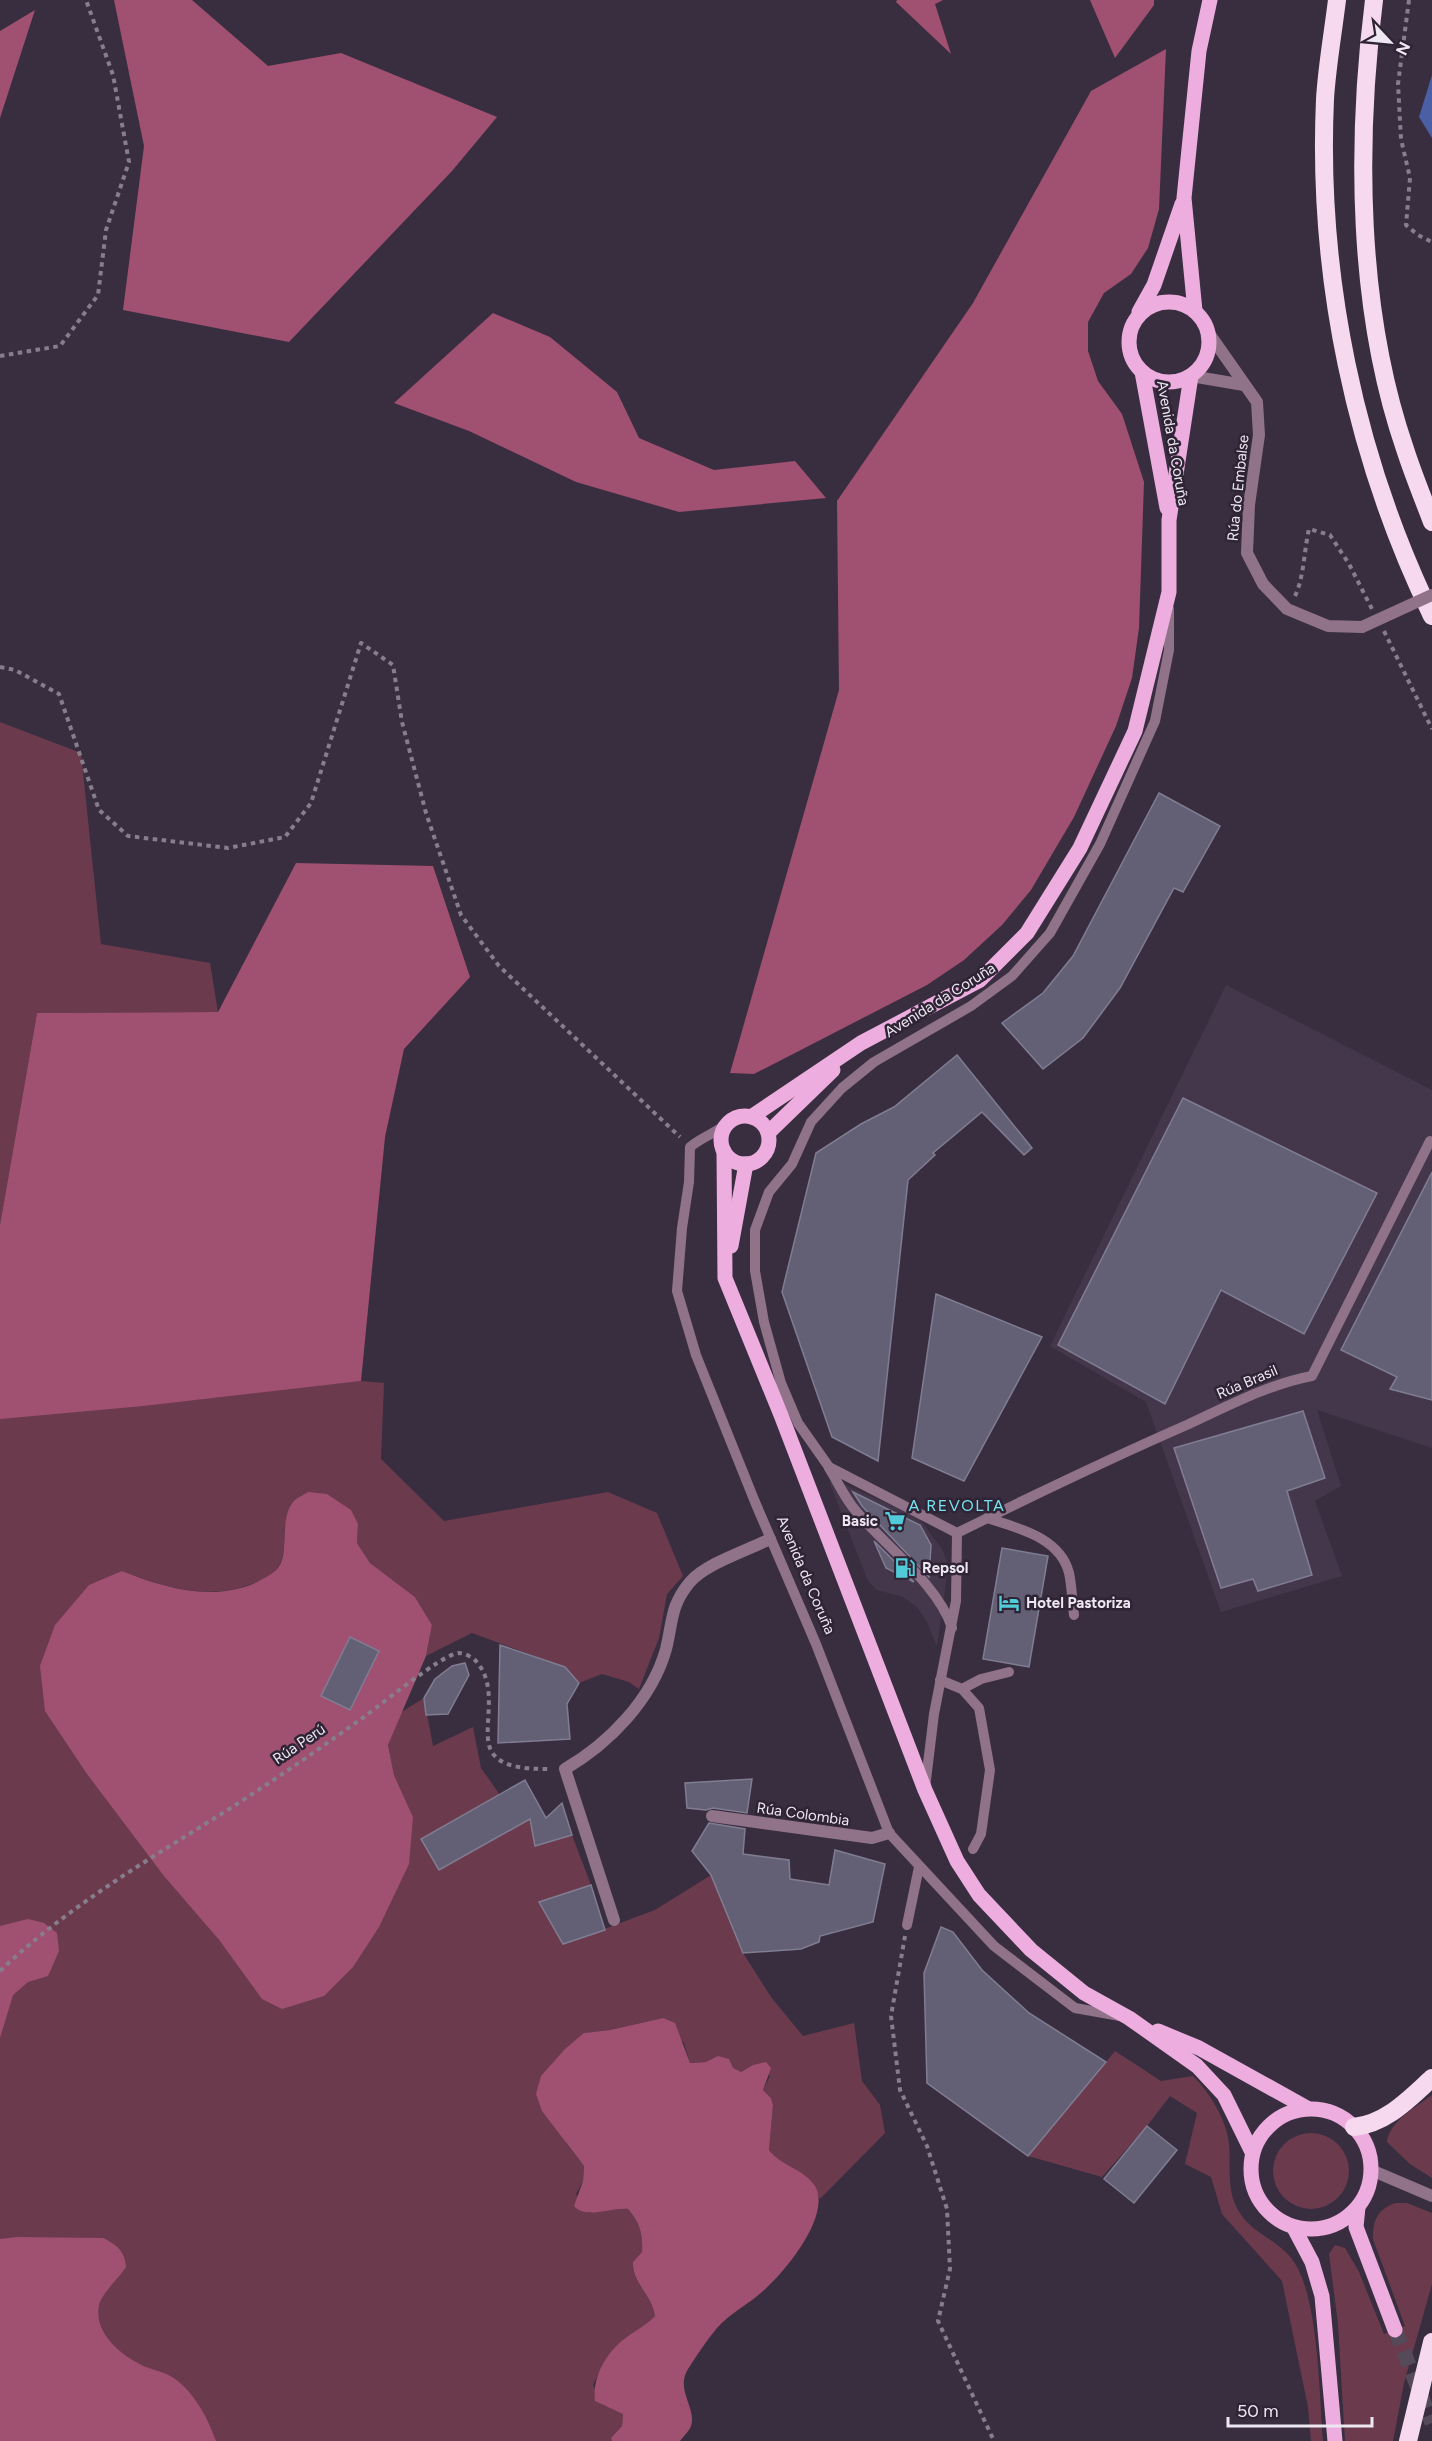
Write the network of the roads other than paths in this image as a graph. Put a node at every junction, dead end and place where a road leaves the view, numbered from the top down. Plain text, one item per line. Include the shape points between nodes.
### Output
1 (1210, 0) edge
2 (1337, 0) edge
3 (1374, 0) edge
4 (1184, 198) junction
5 (1195, 311) junction
6 (1131, 328) junction
7 (1208, 332) junction
8 (1142, 372) junction
9 (1191, 376) junction
10 (1244, 384) junction
11 (1169, 520) junction
12 (1432, 522) edge
13 (1169, 592) junction
14 (1432, 595) edge
15 (1432, 616) edge
16 (861, 1043) junction
17 (751, 1117) junction
18 (727, 1124) junction
19 (768, 1133) junction
20 (1430, 1141) dead end
21 (724, 1151) junction
22 (746, 1164) junction
23 (725, 1278) junction
24 (735, 1301) junction
25 (798, 1423) junction
26 (829, 1467) junction
27 (987, 1518) junction
28 (957, 1533) junction
29 (770, 1539) junction
30 (1074, 1615) dead end
31 (952, 1628) junction
32 (1009, 1672) dead end
33 (940, 1680) junction
34 (962, 1689) junction
35 (925, 1790) junction
36 (712, 1816) dead end
37 (889, 1833) junction
38 (973, 1850) dead end
39 (919, 1867) junction
40 (614, 1920) dead end
41 (907, 1925) road end
42 (1129, 2018) junction
43 (1432, 2078) edge
44 (1307, 2109) junction
45 (1354, 2127) junction
46 (1252, 2152) junction
47 (1371, 2170) junction
48 (1432, 2196) edge
49 (1358, 2207) junction
50 (1294, 2228) junction
51 (1395, 2330) tunnel mouth
52 (1432, 2342) edge
53 (1335, 2441) edge
54 (1408, 2441) edge

1 - 4 main road via 1199,51
2 - 15 highway via 1326,99 1327,211 1336,307 1360,422 1405,559
3 - 12 highway via 1366,59 1363,172 1368,277 1381,356 1404,448
4 - 5 main road
4 - 6 main road via 1154,285
5 - 6 main road via 1171,301 1158,303 1146,308
5 - 7 main road
6 - 8 main road via 1130,352
7 - 9 main road via 1207,356
7 - 10 street, Rúa do Embalse
8 - 9 main road via 1161,382
8 - 11 main road, Avenida da Coruña
9 - 10 street
9 - 11 main road, Avenida da Coruña
10 - 14 street, Rúa do Embalse, bridge via 1257,402 1259,435 1246,553 1263,584 1287,609 1328,626 1362,627
11 - 13 main road, Avenida da Coruña
13 - 16 main road, Avenida da Coruña via 1135,731 1080,848 1028,933 980,980
13 - 25 lane, Avenida da Coruña via 1169,650 1155,721 1100,844 1050,933 1012,976 971,1006 874,1062 842,1088 811,1122 792,1164 769,1192 755,1230 755,1271 781,1383
16 - 17 main road, Avenida da Coruña
16 - 19 main road, Avenida da Coruña
17 - 18 main road via 736,1118
17 - 19 main road via 761,1122
18 - 21 main road via 721,1137
18 - 29 lane, Avenida da Coruña via 705,1134 690,1147 677,1291 696,1355
19 - 22 main road via 763,1156
20 - 27 lane, Rúa Brasil via 1312,1377 1290,1381 1216,1412
21 - 22 main road via 731,1160
21 - 23 main road, Avenida da Coruña
22 - 23 main road
23 - 24 main road, Avenida da Coruña
24 - 25 lane, Avenida da Coruña
24 - 35 main road, Avenida da Coruña
25 - 26 lane, Avenida da Coruña
26 - 28 lane, Avenida da Coruña
26 - 31 lane via 855,1511 896,1550 929,1590
27 - 28 lane, Rúa Brasil
27 - 30 lane via 1053,1546 1069,1571
28 - 31 lane via 959,1565
29 - 37 lane, Avenida da Coruña via 816,1644
29 - 40 street via 692,1580 674,1605 665,1651 648,1690 591,1754 565,1769
31 - 33 lane
32 - 34 lane
33 - 34 lane
33 - 35 lane
34 - 38 lane via 979,1708 990,1770 981,1834
35 - 42 main road, Avenida da Coruña via 957,1862 979,1895 1030,1950 1084,1993
36 - 37 street, Rúa Colombia via 872,1838
37 - 39 lane, Avenida da Coruña
39 - 41 lane
39 - 42 lane, Avenida da Coruña via 994,1946 1075,2008
42 - 44 main road via 1198,2048
42 - 46 main road via 1197,2066 1224,2095
43 - 45 highway via 1397,2110 1368,2125
44 - 45 main road via 1340,2116
44 - 46 main road via 1289,2112 1273,2122
45 - 47 main road via 1366,2147
46 - 50 main road via 1252,2181 1263,2206 1276,2220
47 - 48 street
47 - 49 main road via 1368,2190
49 - 50 main road via 1329,2227
49 - 51 main road via 1356,2227
50 - 53 main road via 1312,2262 1322,2296
52 - 54 highway

